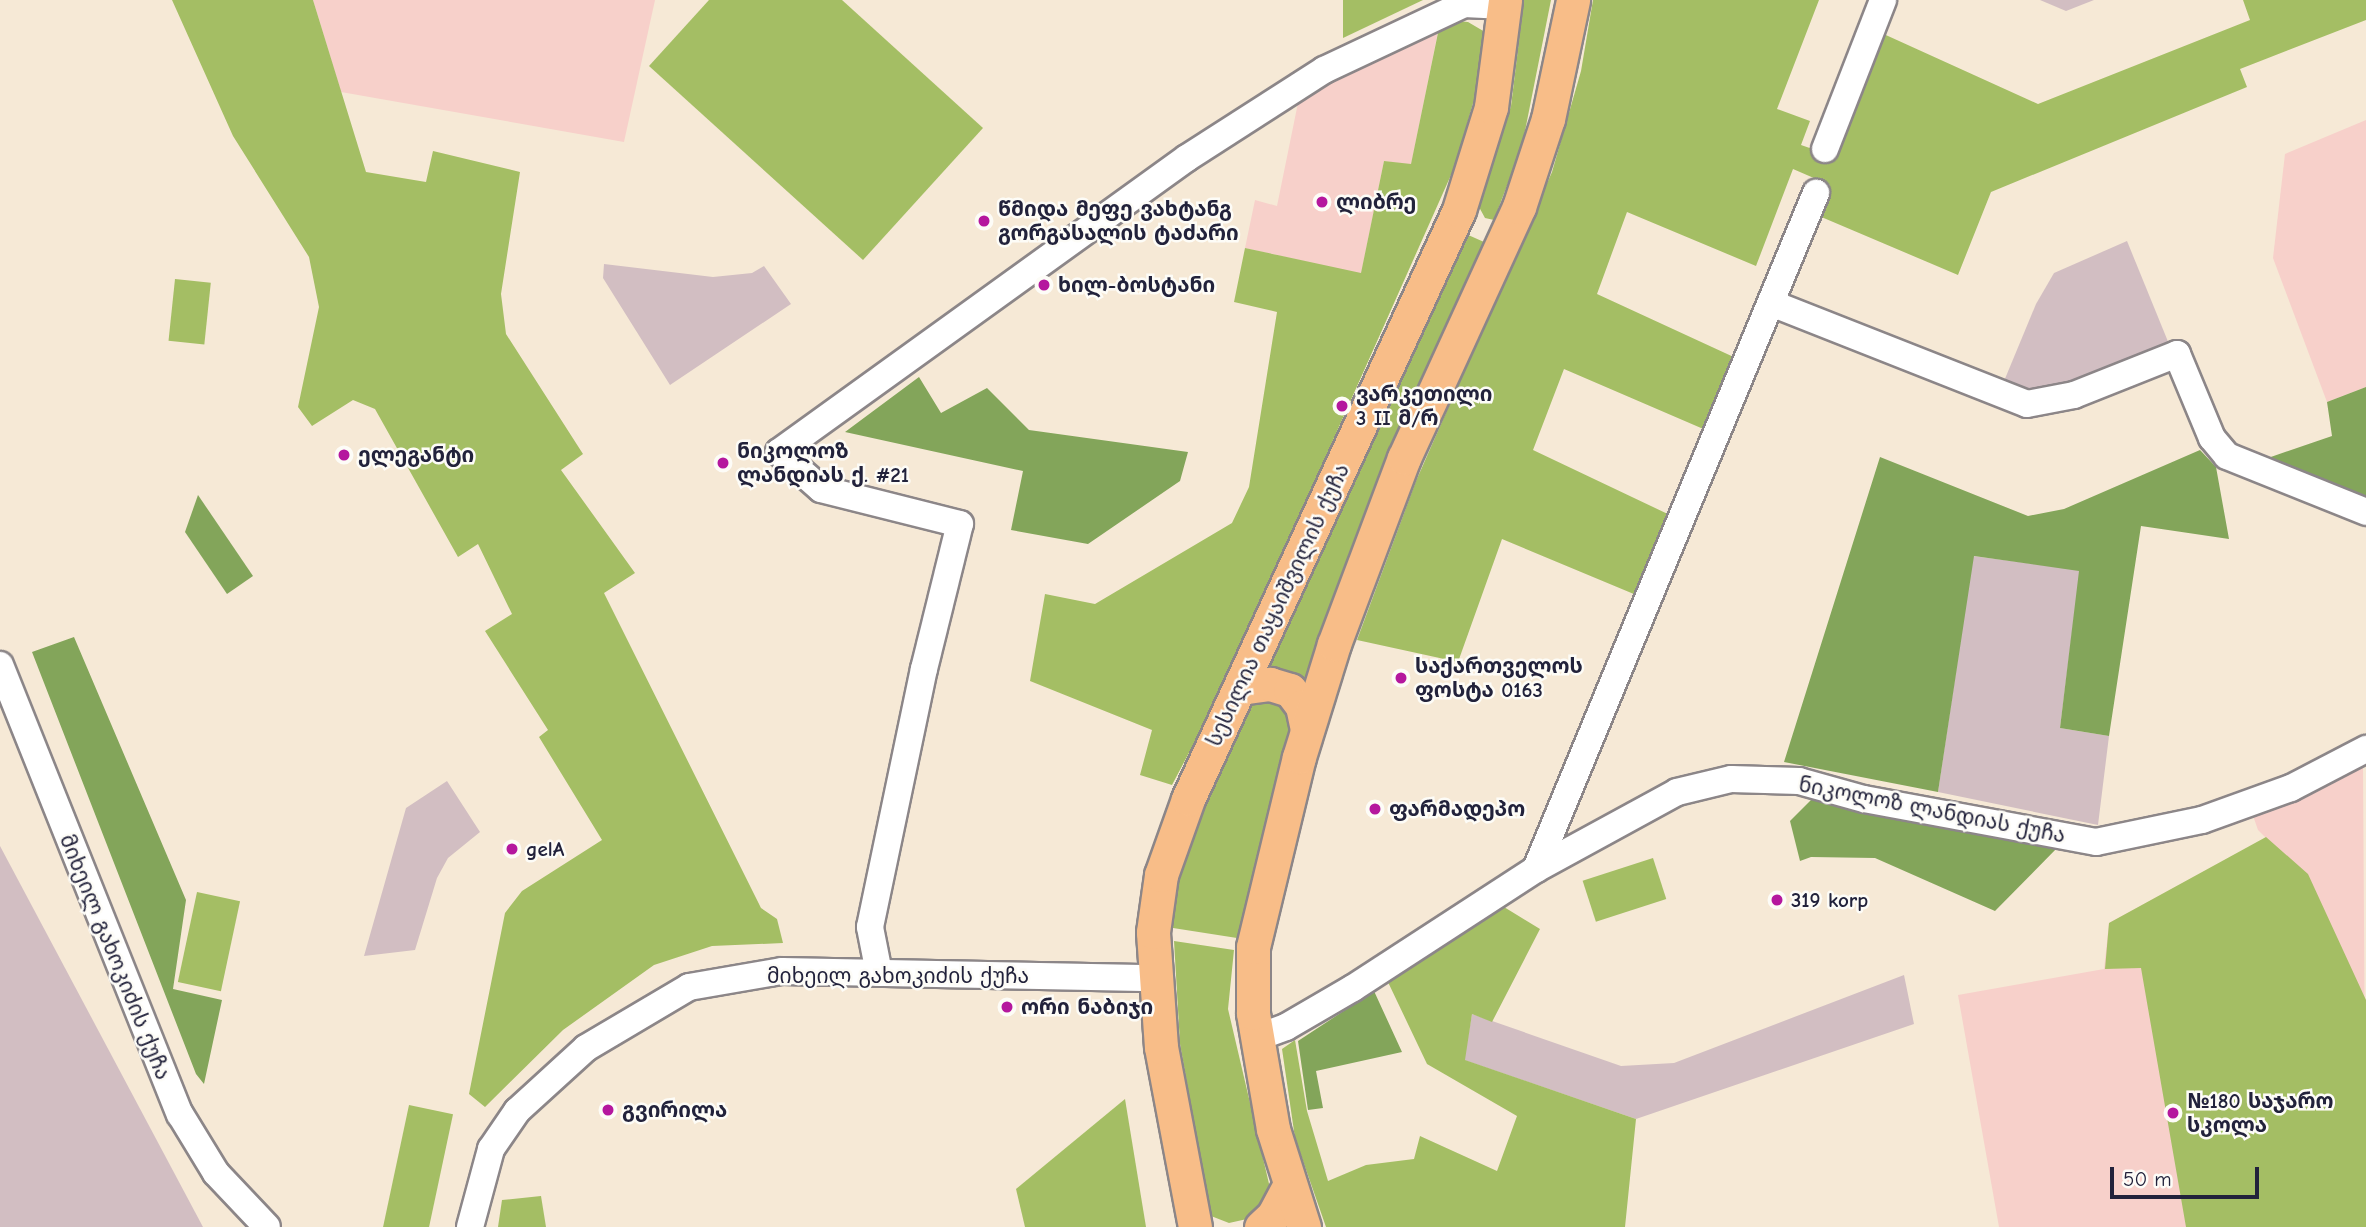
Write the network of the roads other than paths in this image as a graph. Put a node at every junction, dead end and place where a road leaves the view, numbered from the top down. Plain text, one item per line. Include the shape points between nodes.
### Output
1 (1573, 0) edge
2 (1883, 0) edge
3 (1505, 3) edge
4 (1825, 149) dead end
5 (1816, 193) dead end
6 (1459, 210) junction
7 (1507, 232) junction
8 (1770, 303) junction
9 (2366, 512) edge
10 (0, 665) edge
11 (1240, 688) junction
12 (1307, 729) junction
13 (2366, 749) edge
14 (1536, 869) junction
15 (879, 973) junction
16 (1155, 978) junction
17 (1256, 1038) junction
18 (1288, 1188) junction
19 (1197, 1224) edge
20 (267, 1227) edge
21 (470, 1227) edge
22 (1261, 1227) edge
23 (1304, 1227) edge

1 - 7 main road via 1548,119
2 - 4 street
3 - 6 main road, სესილია თაყაიშვილის ქუჩა via 1492,107
3 - 15 street via 1464,5 1324,70 1186,158 779,452 821,489 960,524 924,669 870,927
5 - 8 street
6 - 7 main road via 1479,229
6 - 11 main road, სესილია თაყაიშვილის ქუჩა
7 - 12 main road via 1374,531
8 - 9 street via 2027,404 2074,395 2177,354 2211,438 2227,456
8 - 14 street
10 - 20 street, მიხეილ გახოკიძის ქუჩა via 180,1114 216,1173
11 - 12 main road via 1270,684 1290,690 1303,706
11 - 16 main road, სესილია თაყაიშვილის ქუჩა via 1169,842 1156,903
12 - 17 main road via 1254,947 1251,984
13 - 14 street, ნიკოლოზ ლანდიას ქუჩა via 2291,788 2202,820 2096,842 1864,799 1799,781 1731,779 1676,792
14 - 17 street, ნიკოლოზ ლანდიას ქუჩა via 1353,988 1286,1027
15 - 16 street, მიხეილ გახოკიძის ქუჩა
15 - 21 street, მიხეილ გახოკიძის ქუჩა via 782,971 689,987 639,1012 586,1048 501,1130 491,1149
16 - 19 main road, სესილია თაყაიშვილის ქუჩა via 1170,1110
17 - 18 main road
18 - 22 main road via 1273,1216
18 - 23 main road

